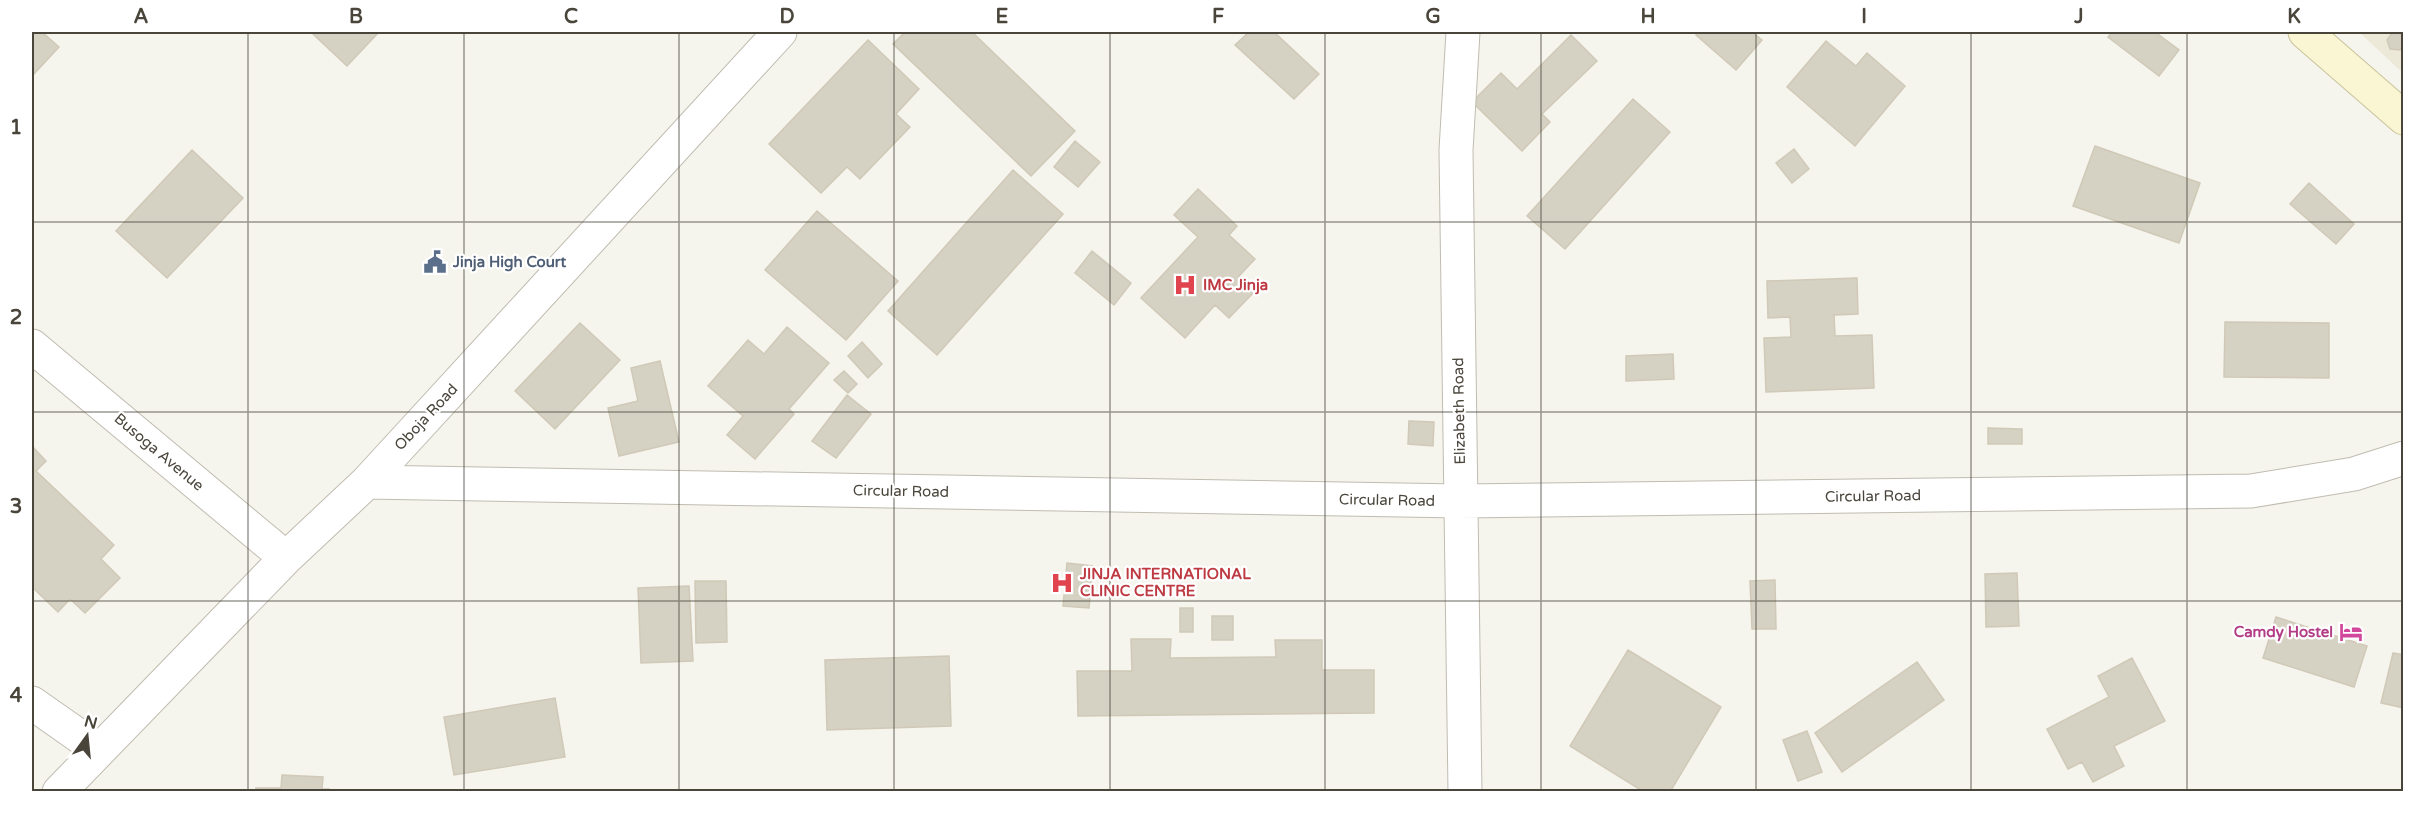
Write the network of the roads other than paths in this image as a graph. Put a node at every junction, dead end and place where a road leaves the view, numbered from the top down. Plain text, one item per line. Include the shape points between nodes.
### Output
1 (780, 32) edge
2 (1463, 32) edge
3 (2305, 32) edge
4 (2403, 118) edge
5 (32, 346) edge
6 (2403, 458) edge
7 (367, 482) junction
8 (1460, 501) junction
9 (286, 558) junction
10 (32, 703) edge
11 (99, 750) junction
12 (59, 792) edge
13 (1465, 792) edge

1 - 7 street, Oboja Road
2 - 8 street, Elizabeth Road via 1456,150
3 - 4 street
5 - 9 street, Busoga Avenue
6 - 8 street, Circular Road via 2354,474 2251,491
7 - 8 street, Circular Road
7 - 9 street, Oboja Road
8 - 13 street, Elizabeth Road
9 - 11 street, Oboja Road
10 - 11 street
11 - 12 street, Oboja Road

